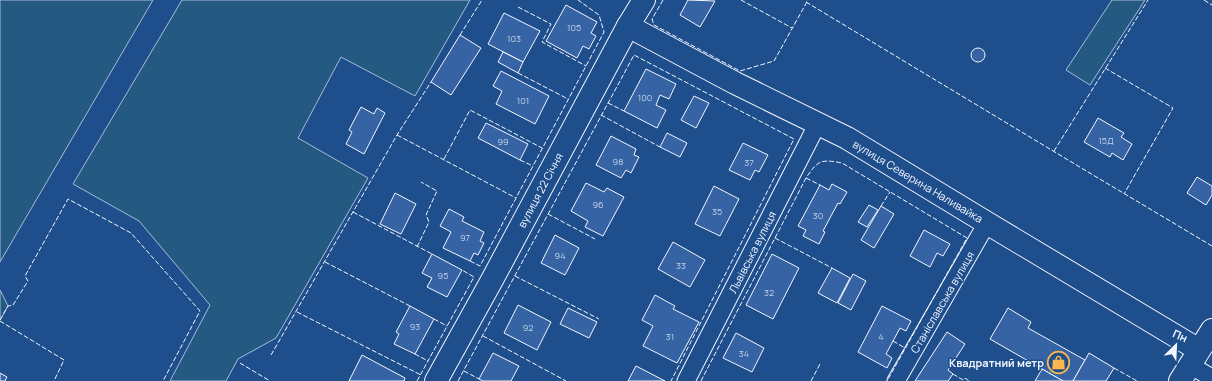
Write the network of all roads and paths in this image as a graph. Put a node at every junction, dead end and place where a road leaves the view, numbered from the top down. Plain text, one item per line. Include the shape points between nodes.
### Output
1 (633, 9) edge
2 (818, 123) junction
3 (987, 223) junction
4 (1212, 330) edge
5 (1190, 365) edge
6 (1212, 378) edge
7 (436, 381) edge
8 (686, 381) edge
9 (896, 381) edge

1 - 2 street, вулиця Северина Наливайка via 735,83
1 - 7 street, вулиця 22 Січня via 496,273
2 - 3 street, вулиця Северина Наливайка
2 - 8 street, Львівська вулиця
3 - 5 street, вулиця Северина Наливайка
3 - 9 street, Станіславська вулиця
4 - 5 street
5 - 6 street, вулиця Северина Наливайка

